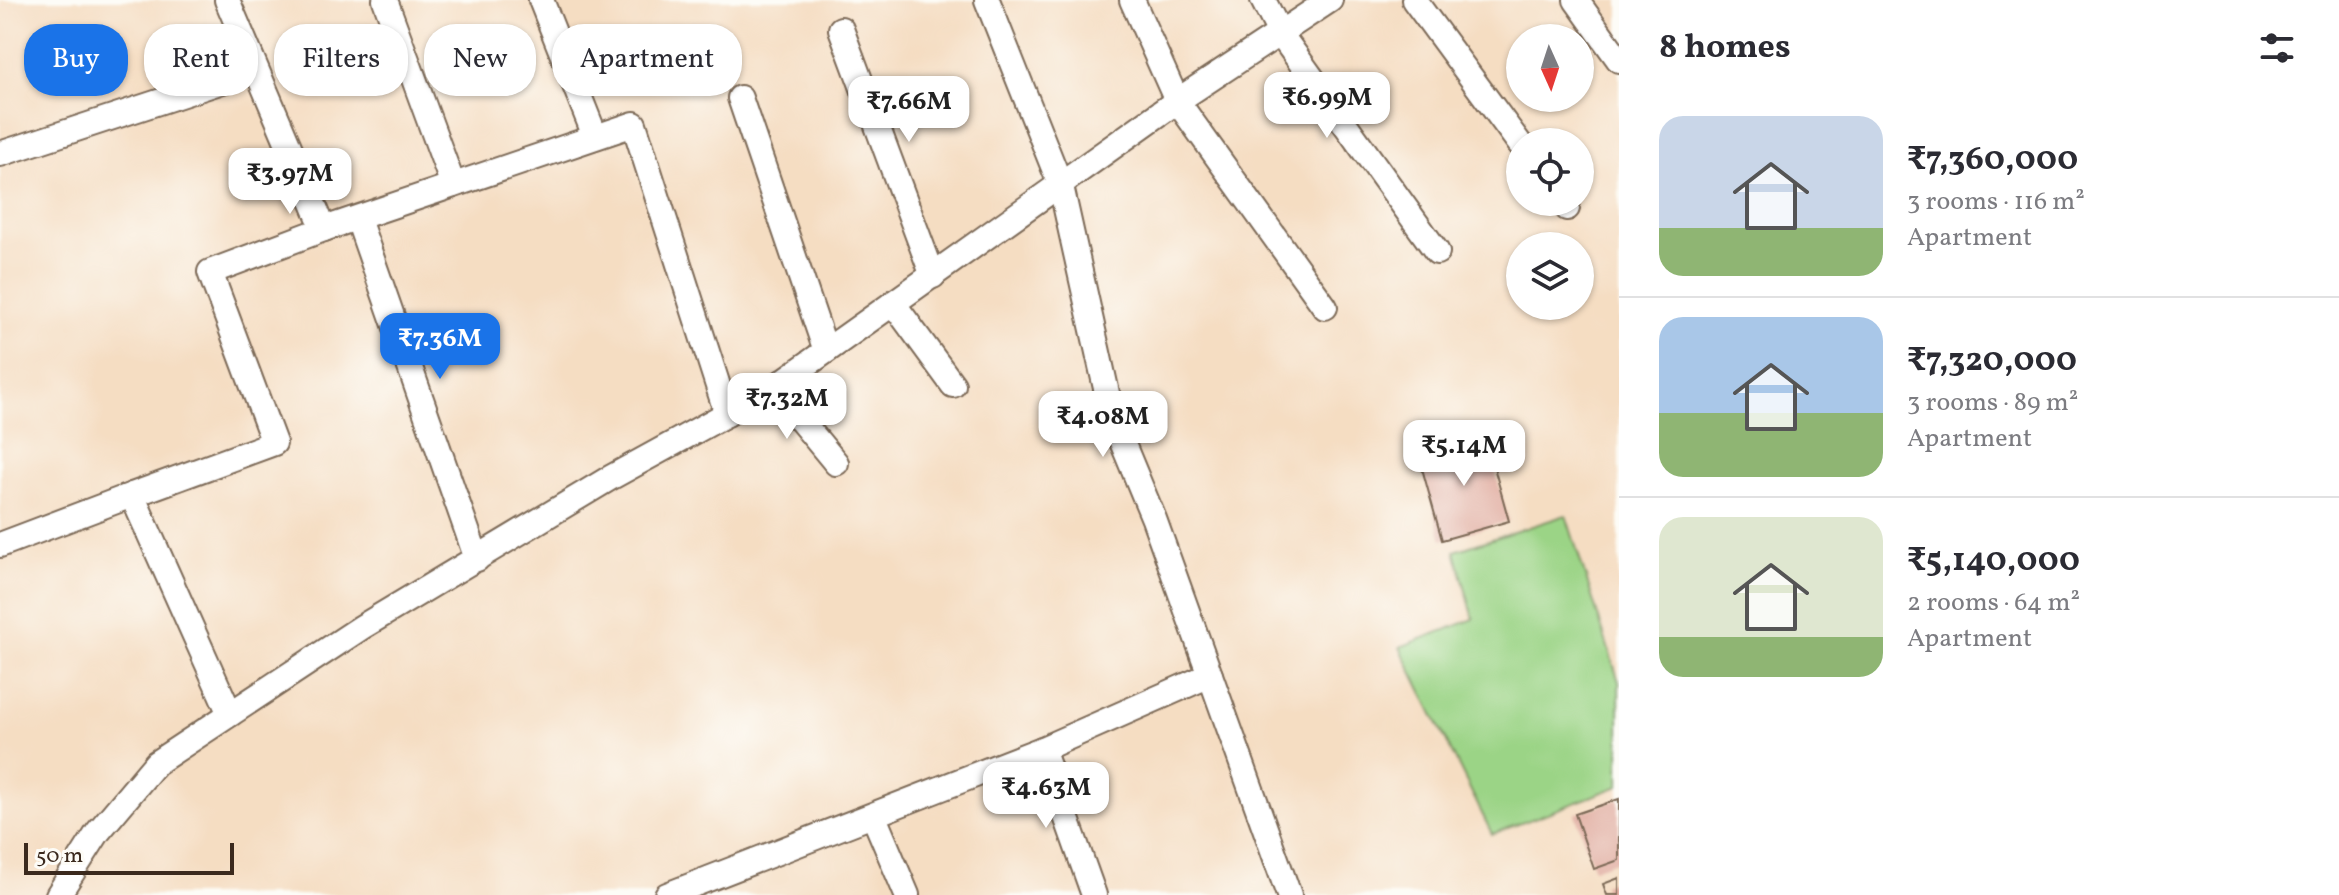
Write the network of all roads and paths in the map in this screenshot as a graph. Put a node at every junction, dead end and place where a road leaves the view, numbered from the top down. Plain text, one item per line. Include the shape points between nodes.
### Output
1 (227, 0) edge
2 (385, 0) edge
3 (541, 0) edge
4 (987, 0) edge
5 (1132, 0) edge
6 (1263, 0) edge
7 (1330, 0) edge
8 (1414, 0) edge
9 (1576, 0) edge
10 (237, 24) edge
11 (841, 29) dead end
12 (1281, 35) junction
13 (1619, 60) edge
14 (258, 75) edge
15 (177, 96) edge
16 (740, 98) dead end
17 (1177, 101) junction
18 (1508, 128) edge
19 (595, 136) junction
20 (0, 154) edge
21 (453, 185) junction
22 (1061, 186) junction
23 (358, 219) junction
24 (324, 229) junction
25 (1437, 252) dead end
26 (933, 276) junction
27 (893, 303) junction
28 (1325, 307) dead end
29 (826, 351) junction
30 (953, 385) dead end
31 (774, 388) junction
32 (727, 414) junction
33 (836, 463) dead end
34 (132, 495) junction
35 (0, 545) edge
36 (477, 559) junction
37 (1210, 675) junction
38 (230, 714) junction
39 (1042, 749) junction
40 (874, 817) junction
41 (58, 895) edge
42 (667, 895) edge
43 (907, 895) edge
44 (1094, 895) edge
45 (1289, 895) edge

1 - 10 street
2 - 21 street
3 - 19 street
4 - 22 street
5 - 17 street
6 - 12 street
7 - 12 street
8 - 18 street
9 - 13 street
11 - 26 street
12 - 17 street
12 - 25 street
14 - 24 street
15 - 20 street
16 - 29 street
17 - 22 street
17 - 28 street
19 - 21 street
19 - 32 street via 634,124
21 - 23 street
22 - 26 street
22 - 37 street via 1113,420
23 - 24 street
23 - 36 street
24 - 34 street via 210,272 274,443
26 - 27 street
27 - 29 street
27 - 30 street
29 - 31 street
31 - 32 street
31 - 33 street
32 - 36 street
34 - 35 street
34 - 38 street
36 - 38 street
37 - 39 street
37 - 45 street
38 - 41 street via 156,763 98,832
39 - 40 street
39 - 44 street
40 - 42 street
40 - 43 street

